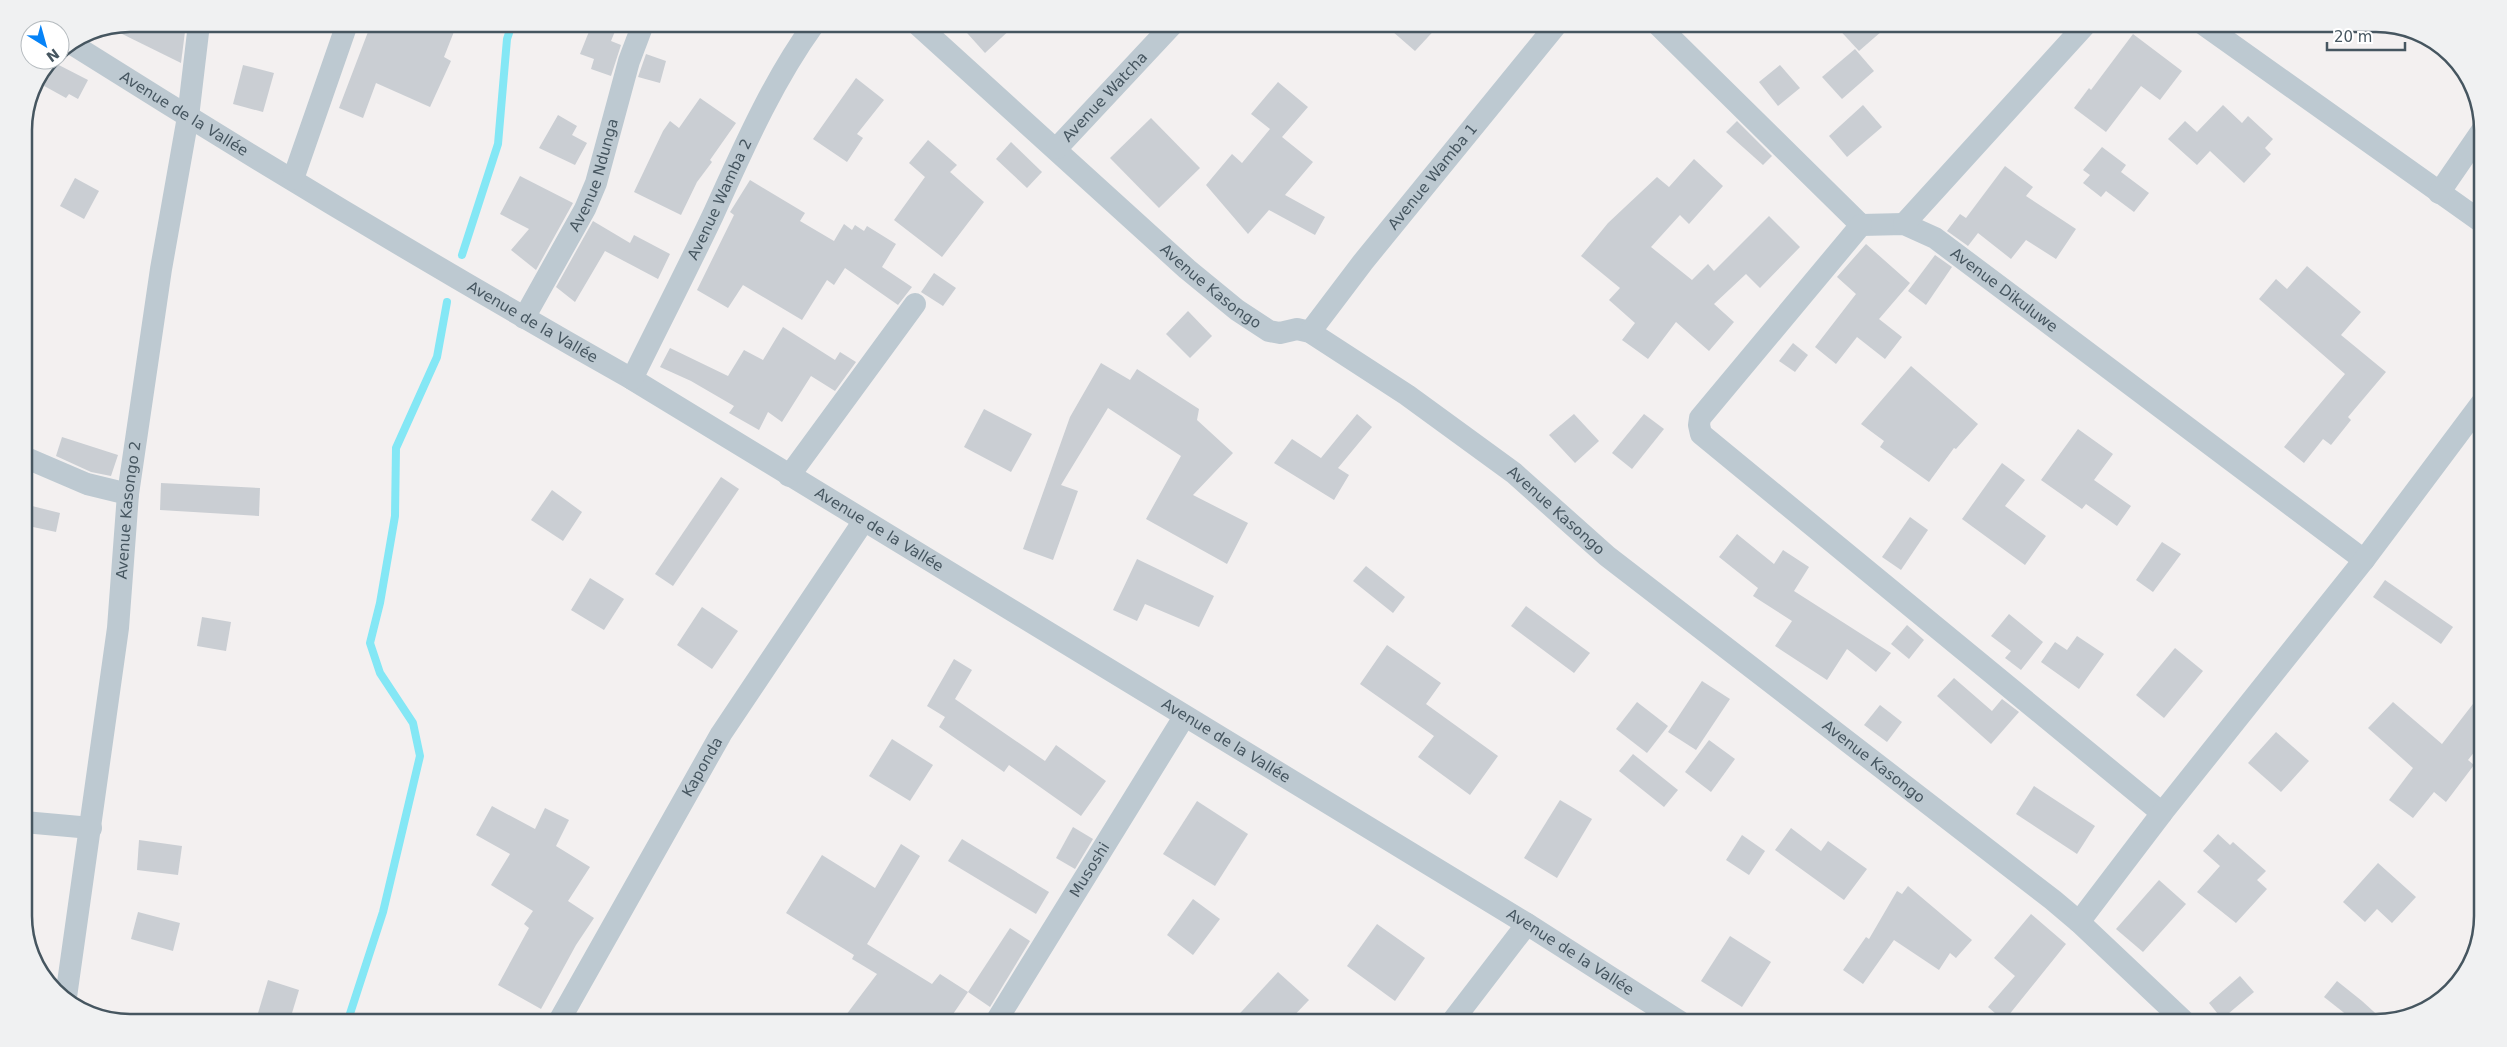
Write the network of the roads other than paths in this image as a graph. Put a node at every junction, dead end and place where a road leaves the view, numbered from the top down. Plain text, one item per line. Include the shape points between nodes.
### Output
1 (198, 32) edge
2 (345, 32) edge
3 (641, 32) edge
4 (809, 32) edge
5 (926, 32) edge
6 (1166, 32) edge
7 (1550, 32) edge
8 (1664, 32) edge
9 (2079, 32) edge
10 (2214, 32) edge
11 (78, 48) edge
12 (188, 117) junction
13 (2474, 142) edge
14 (1057, 148) junction
15 (293, 179) junction
16 (2439, 192) junction
17 (2474, 217) edge
18 (1904, 224) junction
19 (1861, 225) junction
20 (915, 304) dead end
21 (524, 318) junction
22 (1310, 332) junction
23 (632, 379) junction
24 (2474, 413) edge
25 (33, 461) edge
26 (789, 476) junction
27 (128, 494) junction
28 (863, 522) junction
29 (2364, 560) junction
30 (1184, 717) junction
31 (2162, 813) junction
32 (33, 823) edge
33 (91, 828) junction
34 (2079, 922) junction
35 (1527, 924) junction
36 (67, 991) edge
37 (563, 1014) edge
38 (1002, 1014) edge
39 (1459, 1014) edge
40 (1668, 1014) edge
41 (2176, 1014) edge

1 - 12 street, Avenue Kasongo 2
2 - 15 street
3 - 21 street, Avenue Ndunga via 628,61 596,183 585,209
4 - 23 street, Avenue Wamba 2 via 754,126
5 - 14 street, Avenue Kasongo
6 - 14 street, Avenue Watcha
7 - 22 street, Avenue Wamba 1
8 - 19 street
9 - 18 street
10 - 16 street
11 - 12 street, Avenue de la Vallée
12 - 15 street, Avenue de la Vallée
12 - 27 street, Avenue Kasongo 2 via 161,269
13 - 16 street
14 - 22 street, Avenue Kasongo via 1187,269 1237,310 1269,332 1297,329
15 - 21 street, Avenue de la Vallée
16 - 17 street
18 - 19 street, Avenue Dikuluwe
18 - 29 street, Avenue Dikuluwe via 1934,238
19 - 31 street via 1700,418 1701,434
20 - 26 street
21 - 23 street, Avenue de la Vallée
22 - 34 street, Avenue Kasongo via 1407,395 1514,473 1607,556
23 - 26 street, Avenue de la Vallée
24 - 29 street
25 - 27 street via 87,484
26 - 28 street, Avenue de la Vallée
27 - 33 street, Avenue Kasongo 2 via 118,628
28 - 30 street, Avenue de la Vallée
28 - 37 street, Kaponda via 721,734
29 - 31 street
30 - 35 street, Avenue de la Vallée
30 - 38 street, Musoshi
31 - 34 street
32 - 33 street
33 - 36 street, Avenue Kasongo 2
34 - 41 street, Avenue Kasongo
35 - 39 street
35 - 40 street, Avenue de la Vallée

